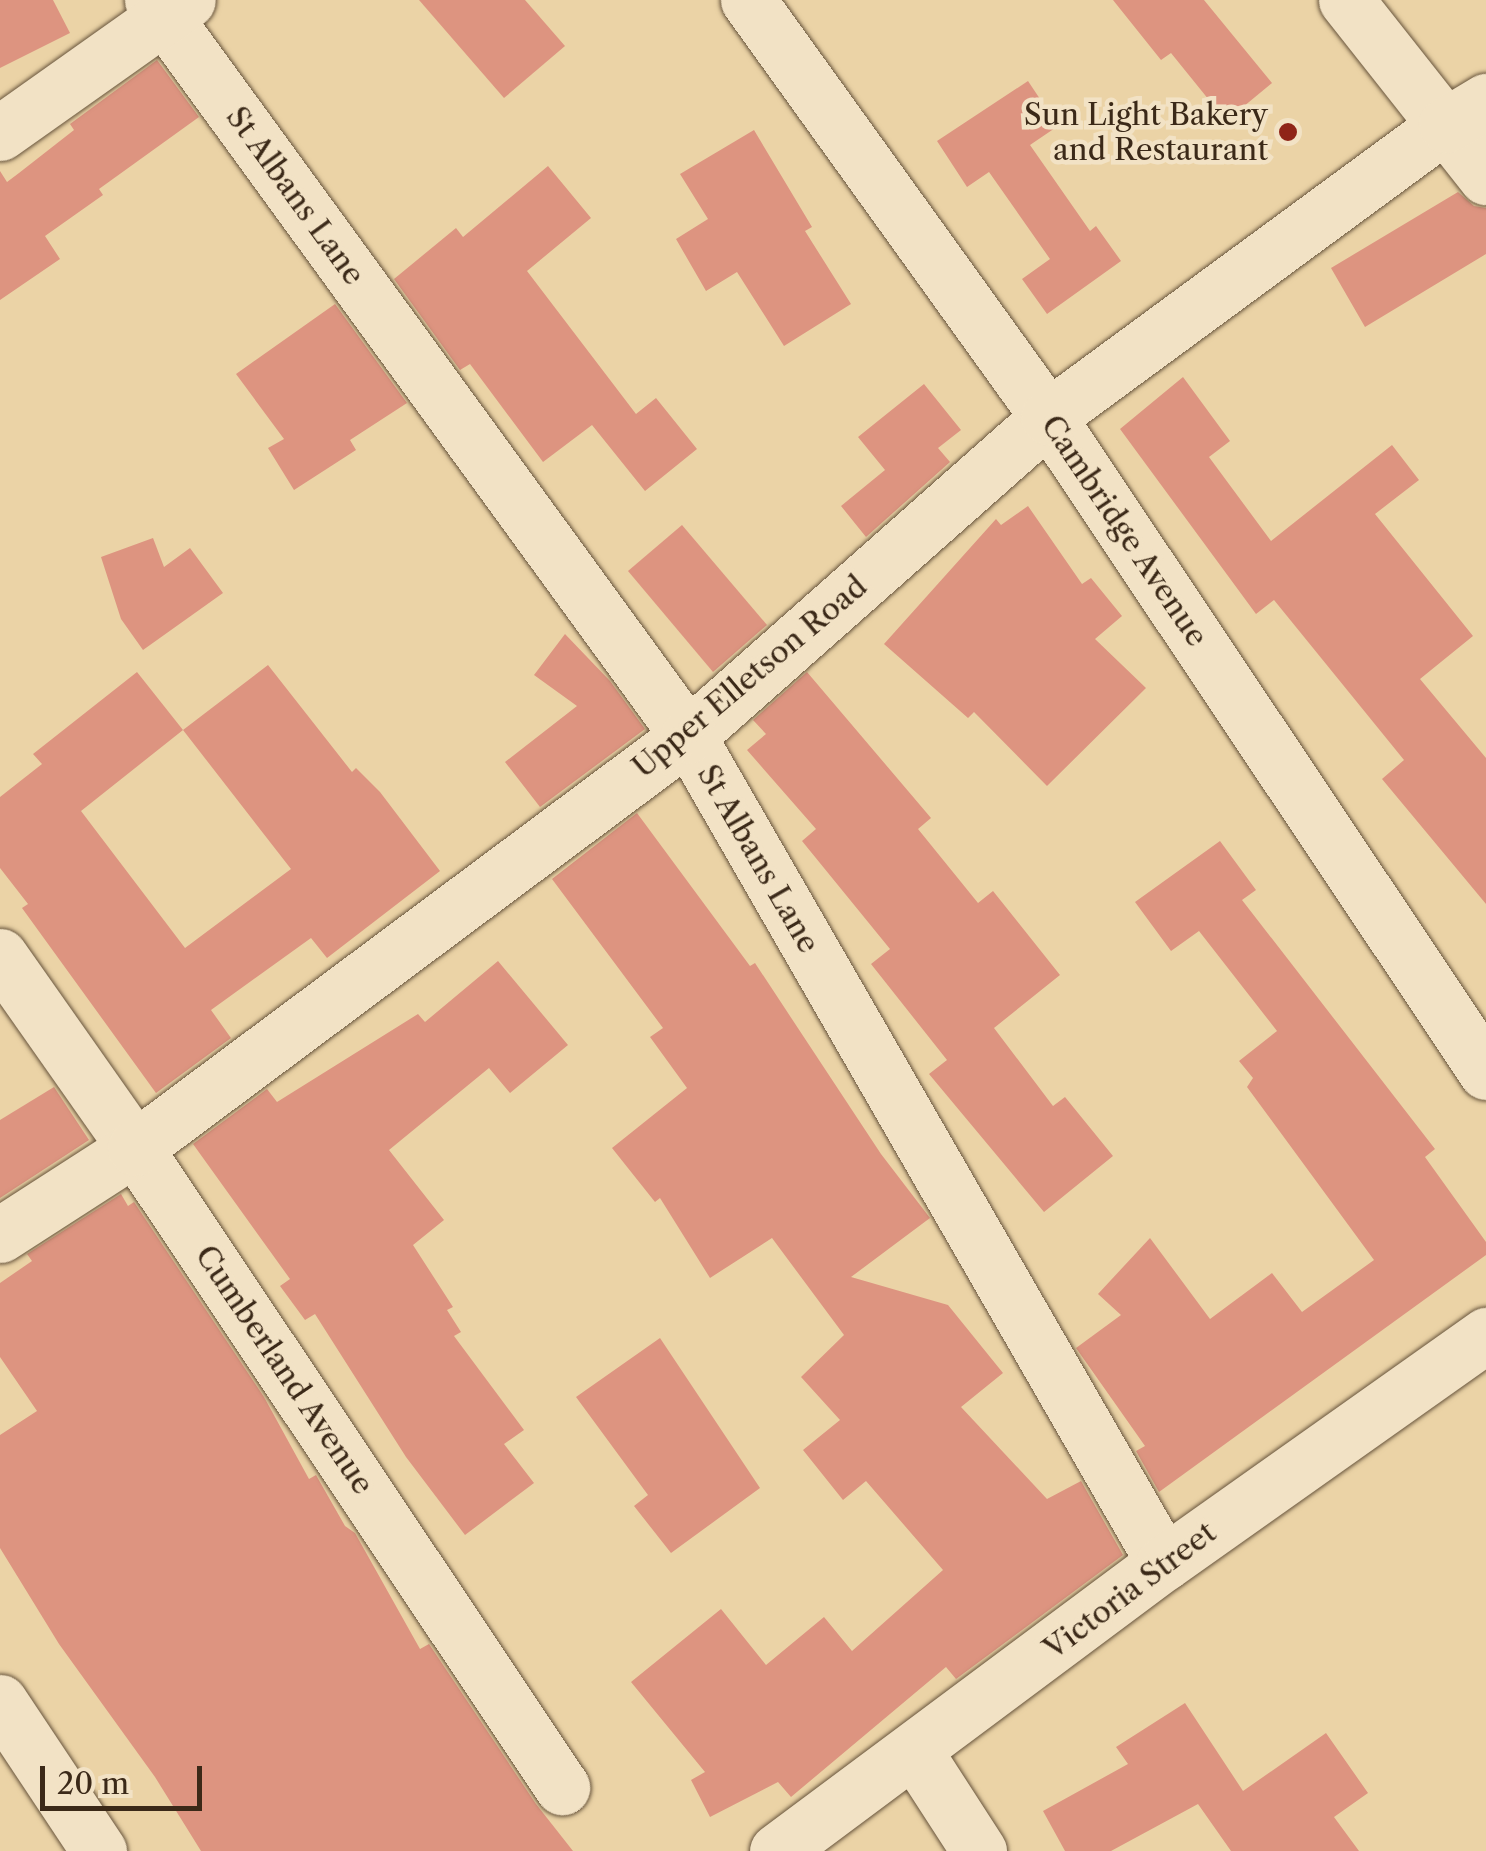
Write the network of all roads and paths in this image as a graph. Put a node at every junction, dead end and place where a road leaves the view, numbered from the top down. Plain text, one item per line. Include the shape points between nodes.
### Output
1 (748, 0) edge
2 (1346, 0) edge
3 (168, 6) edge
4 (1466, 113) edge
5 (0, 133) edge
6 (1486, 178) edge
7 (1048, 417) junction
8 (688, 736) junction
9 (0, 956) edge
10 (1486, 1072) edge
11 (136, 1148) junction
12 (0, 1235) edge
13 (1486, 1335) edge
14 (1164, 1563) junction
15 (0, 1702) edge
16 (915, 1752) junction
17 (562, 1787) dead end
18 (99, 1851) edge
19 (777, 1851) edge
20 (979, 1851) edge

1 - 7 street, Cambridge Avenue
2 - 4 street
3 - 5 street
3 - 8 street, St Albans Lane
4 - 6 street
4 - 7 street, Upper Elletson Road
7 - 8 street, Upper Elletson Road
7 - 10 street, Cambridge Avenue
8 - 11 street, Upper Elletson Road
8 - 14 street, St Albans Lane
9 - 11 street, Cumberland Avenue
11 - 12 street, Upper Elletson Road
11 - 17 street, Cumberland Avenue
13 - 14 street, Victoria Street
14 - 16 street, Victoria Street
15 - 18 street
16 - 19 street, Victoria Street
16 - 20 street

